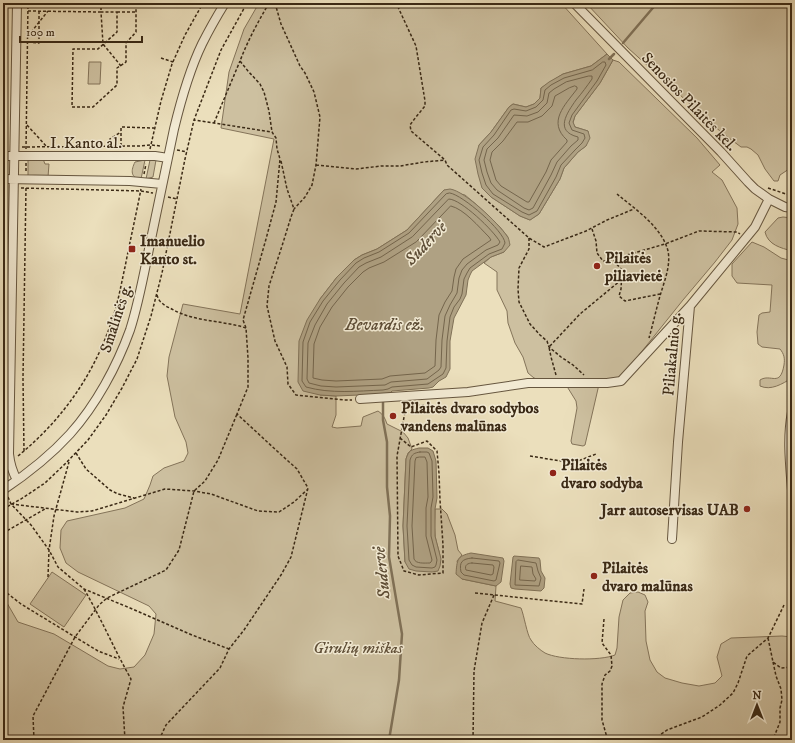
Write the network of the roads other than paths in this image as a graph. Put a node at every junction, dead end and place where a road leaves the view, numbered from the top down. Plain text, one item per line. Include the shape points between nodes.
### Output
1 (17, 3) edge
2 (225, 3) edge
3 (574, 3) edge
4 (3, 156) edge
5 (14, 156) junction
6 (168, 158) junction
7 (3, 179) edge
8 (14, 179) junction
9 (162, 184) junction
10 (769, 199) junction
11 (792, 208) edge
12 (690, 306) junction
13 (360, 399) dead end
14 (792, 412) edge
15 (17, 480) junction
16 (3, 490) edge
17 (792, 490) edge
18 (672, 539) dead end

1 - 5 street
2 - 6 street, Smalinės g. via 202,44 188,78
3 - 10 street, Senosios Pilaitės kel. via 748,182
4 - 5 street, I. Kanto al.
5 - 6 street, I. Kanto al.
5 - 8 street
6 - 9 street, Smalinės g.
7 - 8 street
8 - 9 street
8 - 15 street via 10,462
9 - 15 street, Smalinės g. via 134,316 120,353 91,406 70,434 51,454
10 - 11 street, Senosios Pilaitės kel.
10 - 12 street, Piliakalnio g. via 755,227
12 - 13 street via 621,381 528,383 468,392
12 - 18 street, Piliakalnio g.
14 - 17 street via 789,434
15 - 16 street, Smalinės g.

